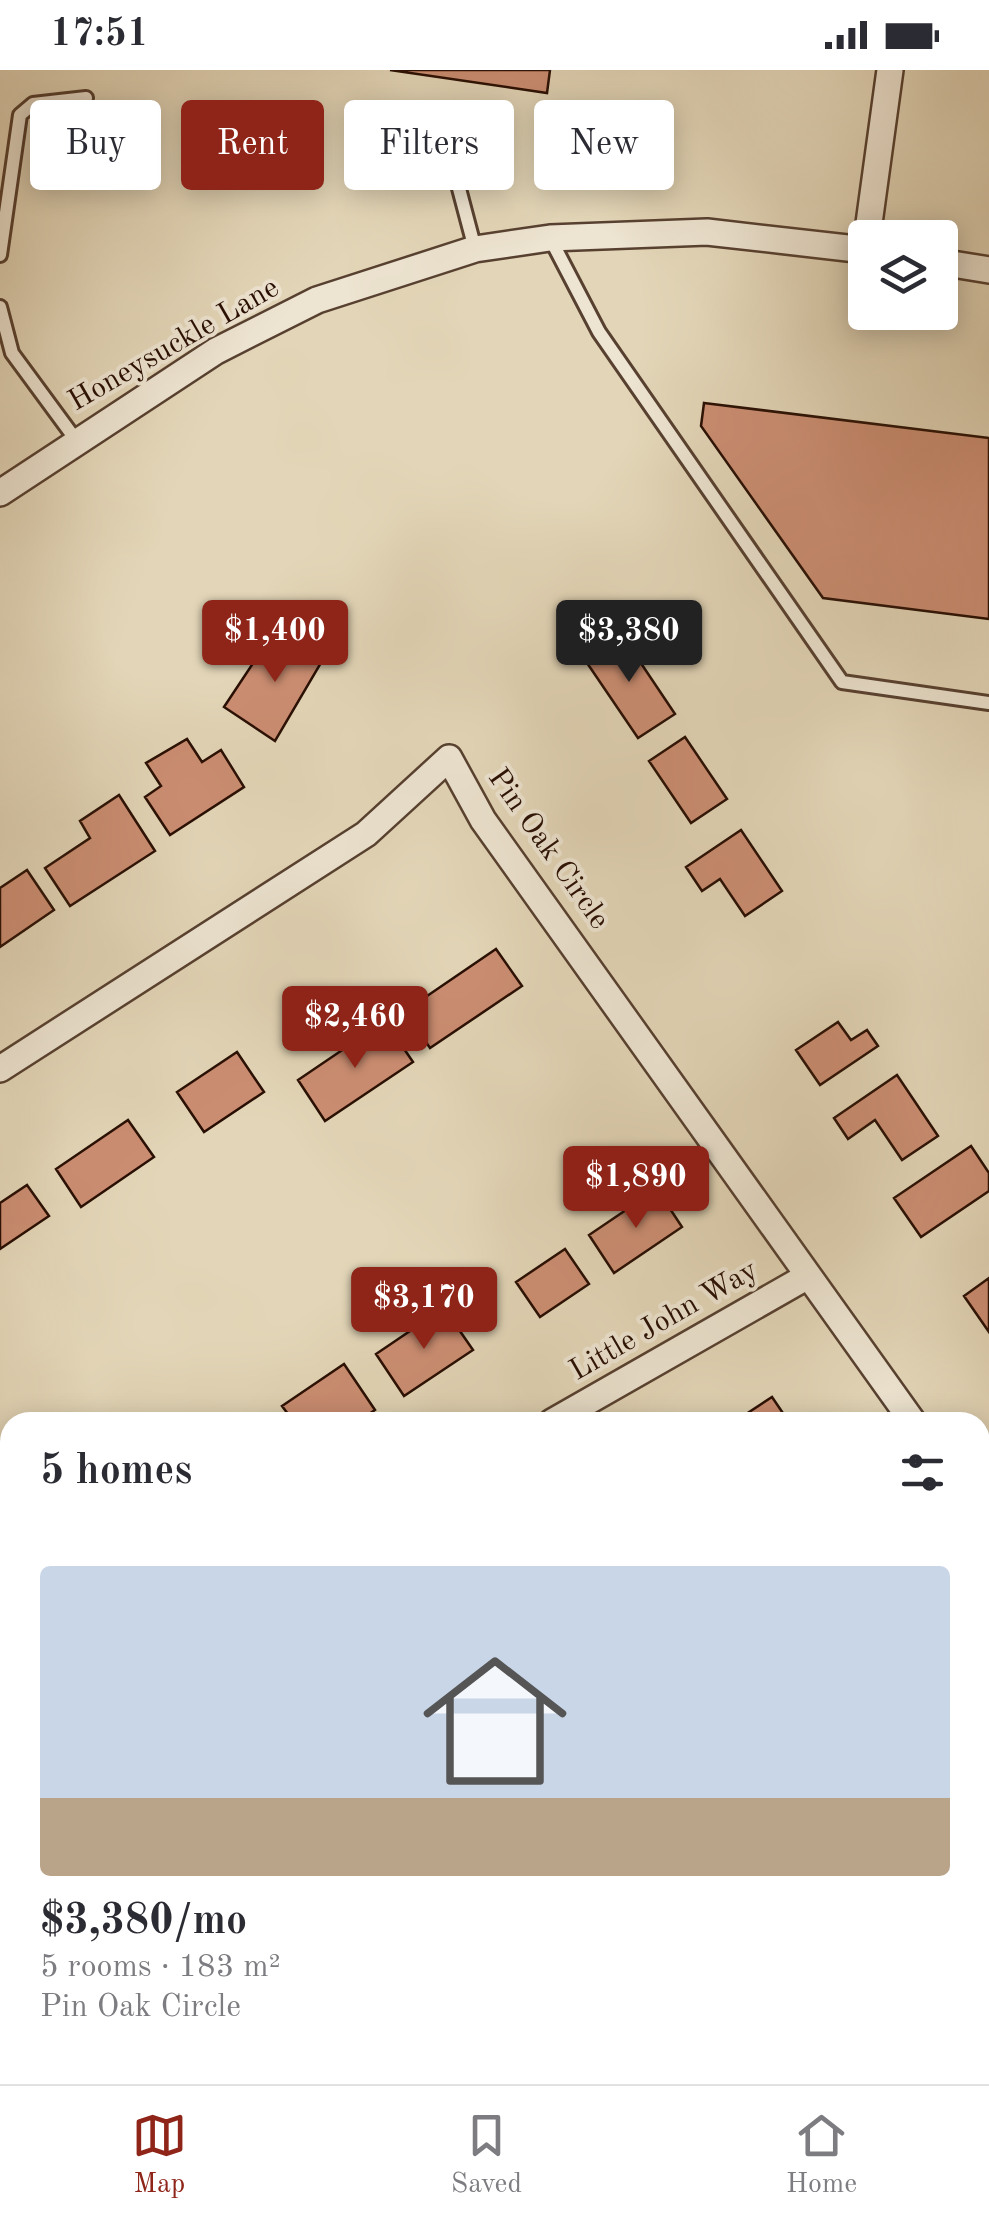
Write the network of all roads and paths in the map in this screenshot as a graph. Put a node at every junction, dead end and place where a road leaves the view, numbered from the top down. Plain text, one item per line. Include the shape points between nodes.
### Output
1 (890, 70) edge
2 (86, 98) dead end
3 (459, 190) edge
4 (869, 220) edge
5 (550, 238) junction
6 (848, 248) edge
7 (475, 249) junction
8 (0, 255) edge
9 (958, 265) edge
10 (989, 270) edge
11 (0, 307) edge
12 (76, 440) junction
13 (0, 492) edge
14 (989, 703) edge
15 (0, 1070) edge
16 (808, 1276) junction
17 (570, 1412) edge
18 (906, 1412) edge

1 - 4 street
2 - 8 lane via 33,104 20,114
3 - 7 lane
5 - 6 street, Honeysuckle Lane via 707,232
5 - 7 street, Honeysuckle Lane
5 - 14 lane via 599,332 842,682
7 - 12 street, Honeysuckle Lane via 317,300 216,350
9 - 10 street
11 - 12 lane via 12,353
12 - 13 street, Honeysuckle Lane
15 - 16 street, Pin Oak Circle via 366,834 449,758 484,820
16 - 17 street, Little John Way
16 - 18 street, Pin Oak Circle

